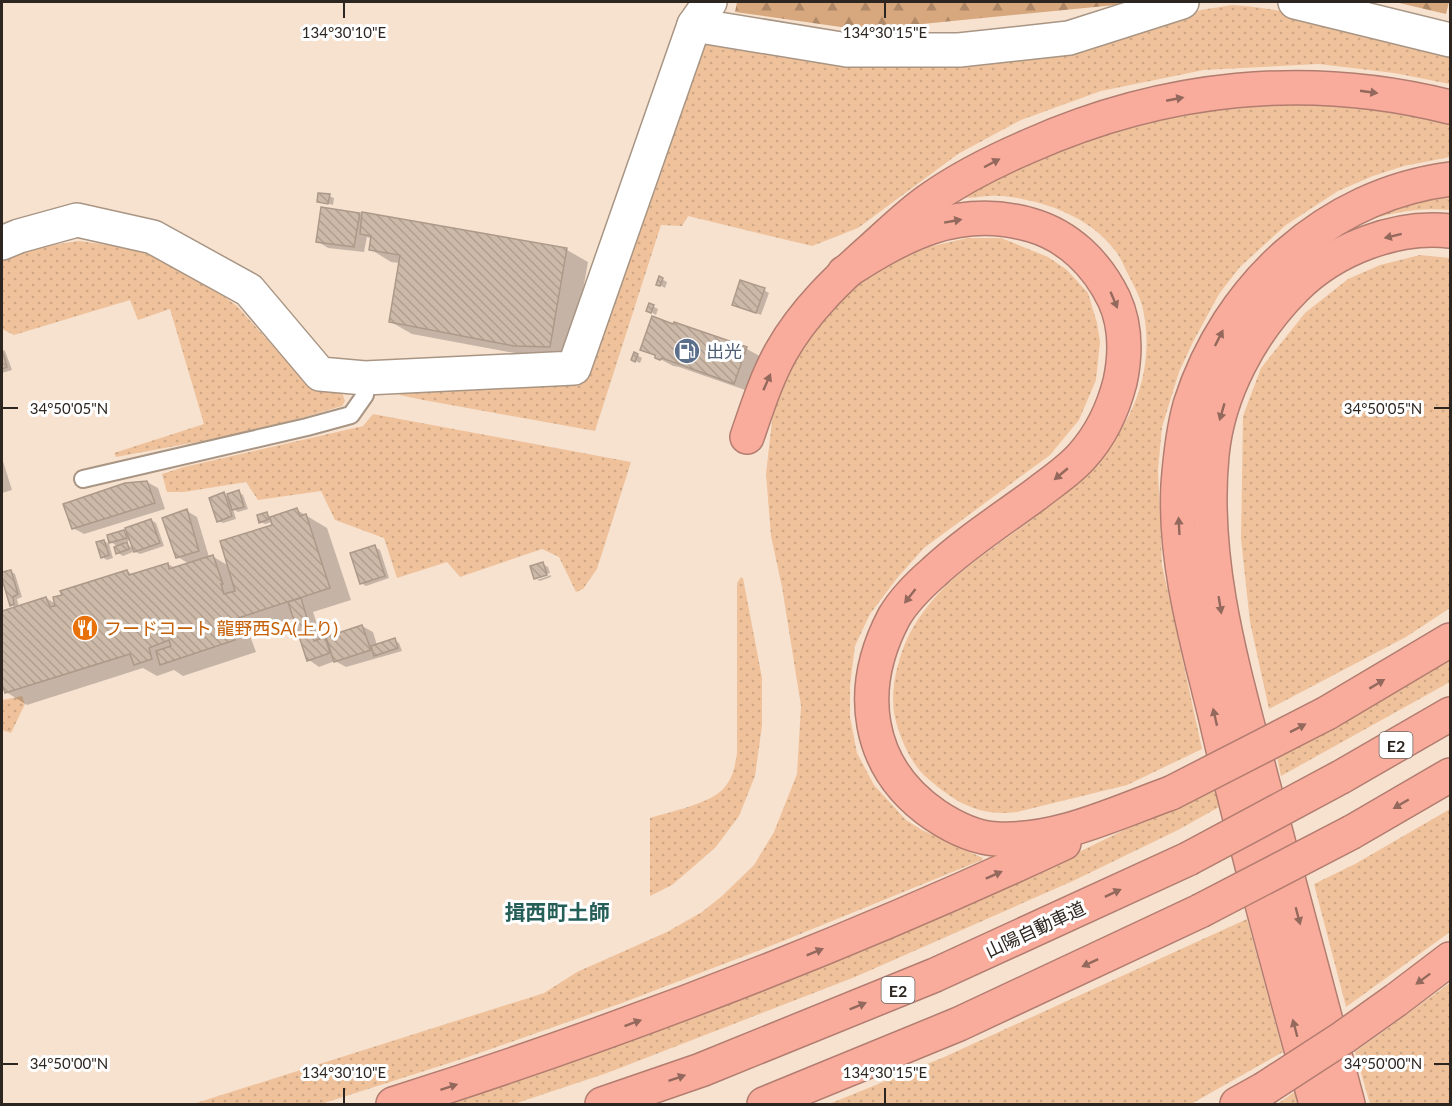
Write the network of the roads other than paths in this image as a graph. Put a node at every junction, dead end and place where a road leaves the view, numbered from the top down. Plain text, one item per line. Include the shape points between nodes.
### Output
1 (1182, 2) edge
2 (1295, 2) edge
3 (702, 13) edge
4 (1450, 40) edge
5 (1450, 107) edge
6 (1450, 179) edge
7 (1450, 231) edge
8 (2, 243) edge
9 (844, 273) junction
10 (365, 378) junction
11 (747, 437) dead end
12 (82, 479) dead end
13 (1450, 640) edge
14 (1450, 714) edge
15 (1450, 775) edge
16 (1171, 792) junction
17 (1450, 958) edge
18 (1251, 1097) edge
19 (393, 1104) edge
20 (602, 1104) edge
21 (764, 1104) edge
22 (1316, 1104) edge
23 (1348, 1104) edge

1 - 3 street via 1069,38 959,50 847,50
2 - 4 street
3 - 10 street via 574,368
9 -> 5 highway via 920,208 961,179 1043,140 1130,109 1218,91 1310,87 1353,89
22 -> 6 highway via 1192,621 1179,531 1181,449 1190,406 1225,326 1278,260 1313,232 1387,193
7 -> 23 highway via 1401,233 1368,242 1334,258 1304,279 1278,305 1244,356 1221,412 1212,453 1211,526 1221,613
8 - 10 street via 77,220 153,237 249,290 320,374
11 -> 9 highway via 781,353 798,326
9 -> 16 highway via 908,236 941,223 969,218 1033,225 1083,254 1102,276 1116,303 1124,335 1124,365 1115,401 1081,458 946,560 918,586 896,615 873,671 875,733 886,762 923,807 970,834 993,839 1051,834
10 - 12 lane via 365,395 351,415
16 -> 13 highway, bridge via 1327,713
20 -> 14 highway, 山陽自動車道 / E2, bridge via 701,1070 935,975 1188,859
15 -> 21 highway, bridge via 1352,832 1200,911 959,1024
19 -> 16 highway via 528,1061 784,965 1010,868
17 -> 18 highway, bridge via 1396,1000

